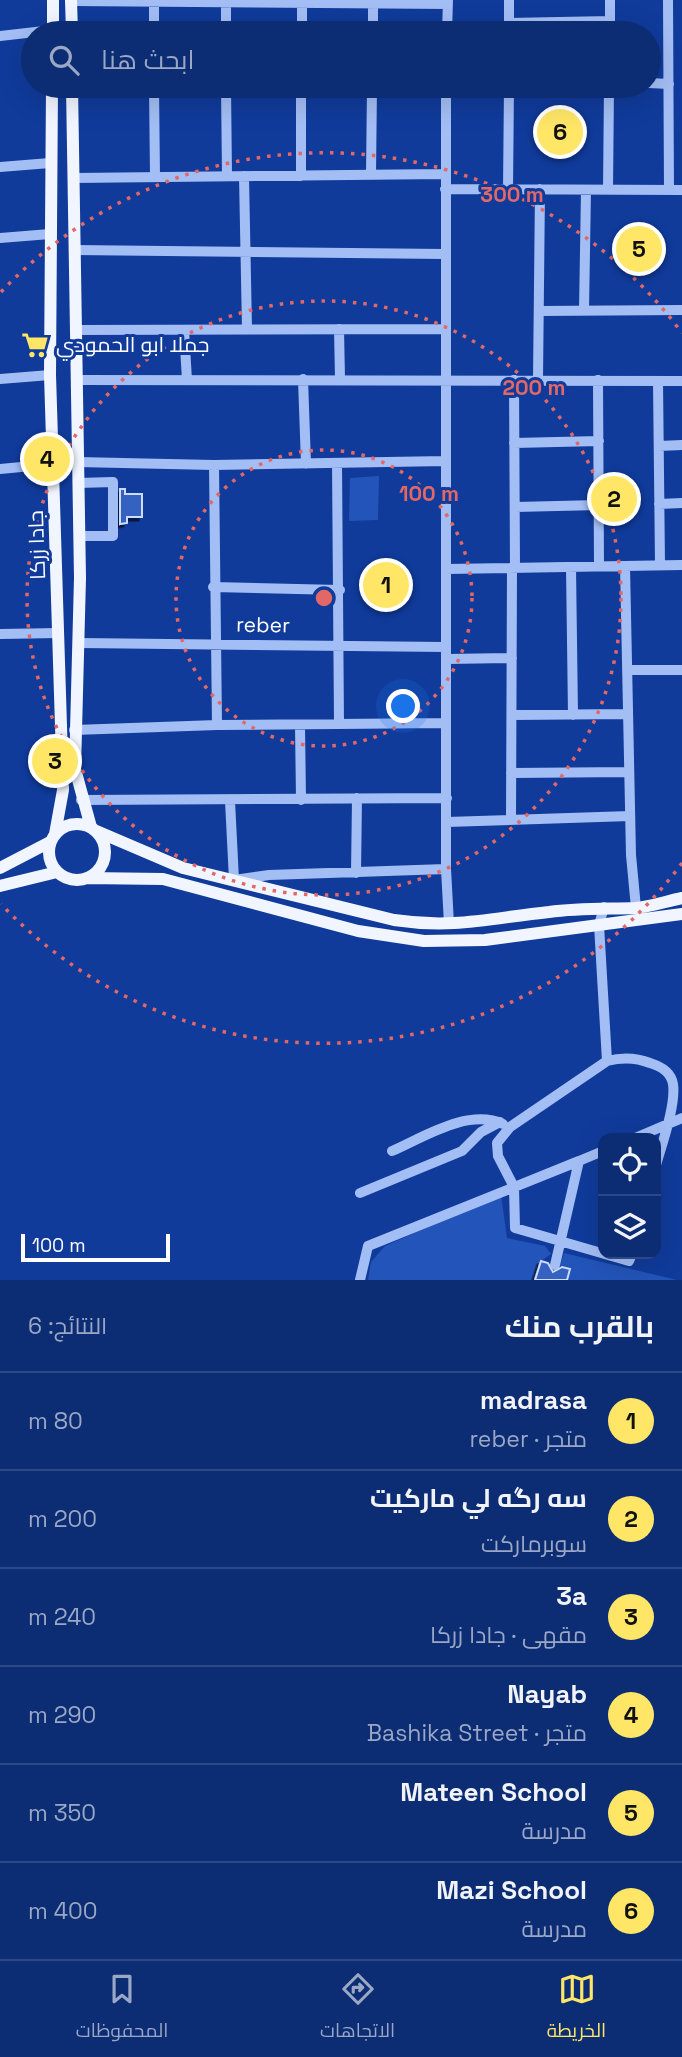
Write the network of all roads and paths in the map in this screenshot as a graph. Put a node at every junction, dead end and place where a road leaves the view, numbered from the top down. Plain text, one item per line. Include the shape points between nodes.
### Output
1 (44, 0) edge
2 (53, 0) edge
3 (71, 0) edge
4 (509, 0) edge
5 (610, 0) edge
6 (668, 0) edge
7 (153, 2) edge
8 (226, 2) junction
9 (448, 2) edge
10 (302, 3) junction
11 (373, 4) junction
12 (50, 21) edge
13 (53, 21) edge
14 (72, 21) edge
15 (154, 21) edge
16 (226, 21) edge
17 (302, 21) edge
18 (373, 21) edge
19 (447, 21) edge
20 (509, 21) edge
21 (610, 21) edge
22 (21, 34) edge
23 (0, 36) edge
24 (661, 84) edge
25 (669, 84) junction
26 (52, 98) edge
27 (72, 98) edge
28 (154, 98) edge
29 (226, 98) edge
30 (301, 98) edge
31 (372, 98) edge
32 (446, 98) edge
33 (509, 98) edge
34 (609, 98) edge
35 (669, 128) junction
36 (682, 128) edge
37 (50, 163) junction
38 (0, 167) edge
39 (444, 174) junction
40 (371, 175) junction
41 (227, 176) junction
42 (244, 176) junction
43 (301, 176) junction
44 (155, 177) junction
45 (74, 178) junction
46 (444, 189) junction
47 (508, 189) junction
48 (540, 189) junction
49 (586, 190) junction
50 (608, 190) junction
51 (670, 190) junction
52 (682, 190) edge
53 (50, 234) junction
54 (0, 238) edge
55 (74, 250) junction
56 (246, 253) junction
57 (445, 254) junction
58 (682, 310) edge
59 (539, 311) junction
60 (584, 311) junction
61 (445, 328) junction
62 (339, 329) junction
63 (75, 330) junction
64 (184, 330) junction
65 (247, 330) junction
66 (50, 375) junction
67 (0, 379) edge
68 (303, 379) junction
69 (340, 379) junction
70 (445, 379) junction
71 (76, 380) junction
72 (187, 380) junction
73 (514, 380) junction
74 (538, 380) junction
75 (598, 380) junction
76 (658, 381) junction
77 (682, 381) edge
78 (599, 441) junction
79 (514, 443) junction
80 (682, 445) edge
81 (659, 446) junction
82 (446, 461) junction
83 (77, 462) junction
84 (337, 463) junction
85 (53, 464) junction
86 (306, 464) junction
87 (214, 465) junction
88 (0, 469) edge
89 (78, 483) junction
90 (682, 503) edge
91 (659, 504) junction
92 (599, 505) junction
93 (515, 507) junction
94 (79, 536) junction
95 (660, 565) junction
96 (682, 565) edge
97 (599, 566) junction
98 (625, 566) junction
99 (571, 567) junction
100 (514, 568) junction
101 (446, 569) junction
102 (57, 578) junction
103 (80, 578) junction
104 (214, 587) junction
105 (340, 590) junction
106 (59, 633) junction
107 (0, 634) edge
108 (80, 643) junction
109 (215, 644) junction
110 (340, 646) junction
111 (446, 647) junction
112 (512, 658) junction
113 (446, 659) junction
114 (627, 670) junction
115 (682, 670) edge
116 (512, 715) junction
117 (573, 715) junction
118 (628, 715) junction
119 (446, 723) junction
120 (340, 724) junction
121 (218, 725) junction
122 (300, 725) junction
123 (74, 730) junction
124 (629, 772) junction
125 (511, 773) junction
126 (357, 798) junction
127 (447, 798) junction
128 (81, 800) junction
129 (302, 800) junction
130 (230, 801) junction
131 (630, 816) junction
132 (511, 820) junction
133 (447, 822) junction
134 (93, 829) junction
135 (52, 838) junction
136 (0, 868) edge
137 (446, 869) junction
138 (57, 872) junction
139 (356, 873) junction
140 (87, 878) junction
141 (234, 880) junction
142 (0, 886) edge
143 (682, 898) edge
144 (604, 907) junction
145 (636, 908) junction
146 (682, 914) edge
147 (449, 924) junction
148 (598, 925) junction
149 (607, 1061) junction
150 (682, 1118) edge
151 (505, 1125) junction
152 (667, 1125) junction
153 (647, 1133) edge
154 (661, 1147) edge
155 (392, 1151) dead end
156 (598, 1153) edge
157 (579, 1161) junction
158 (514, 1187) junction
159 (360, 1193) dead end
160 (562, 1242) junction
161 (598, 1253) edge
162 (555, 1265) dead end
163 (360, 1280) edge

1 - 12 main road
2 - 13 main road
3 - 7 street
3 - 14 main road
4 - 20 street
5 - 21 street
6 - 25 street
7 - 8 street
7 - 15 street
8 - 10 street
8 - 16 street
9 - 11 street
9 - 19 street
10 - 11 street
10 - 17 street
11 - 18 street
22 - 23 street
24 - 25 street
25 - 35 street
26 - 37 main road, جادا زرکا
27 - 45 main road, جادا زرکا
28 - 44 street
29 - 41 street
30 - 43 street
31 - 40 street
32 - 39 street
33 - 47 street
34 - 50 street
35 - 36 street
35 - 51 street
37 - 38 street
37 - 53 main road, جادا زرکا
39 - 40 street
39 - 46 street
40 - 43 street
41 - 42 street
41 - 44 street
42 - 43 street
42 - 56 street
44 - 45 street
45 - 55 main road, جادا زرکا
46 - 47 street
46 - 57 street
47 - 48 street
48 - 49 street
48 - 59 street
49 - 50 street
49 - 60 street
50 - 51 street
51 - 52 street
53 - 54 street
53 - 66 main road, جادا زرکا
55 - 56 street
55 - 63 main road, جادا زرکا
56 - 57 street
56 - 65 street
57 - 61 street
58 - 60 street
59 - 60 street
59 - 74 street
61 - 62 street
61 - 70 street
62 - 65 street
62 - 69 street
63 - 64 street
63 - 71 main road, جادا زرکا
64 - 65 street
64 - 72 street
66 - 67 street
66 - 85 main road, جادا زرکا
68 - 69 street
68 - 72 street
68 - 86 street
69 - 70 street
70 - 73 street
70 - 82 street
71 - 72 street
71 - 83 main road, جادا زرکا
73 - 74 street
73 - 79 street
74 - 75 street
75 - 76 street
75 - 78 street
76 - 77 street
76 - 81 street
78 - 79 street
78 - 92 street
79 - 93 street
80 - 81 street
81 - 91 street
82 - 84 street
82 - 101 street
83 - 87 street
83 - 89 main road, جادا زرکا
84 - 86 street
84 - 105 street
85 - 88 street
85 - 102 main road, جادا زرکا
86 - 87 street
87 - 104 street
89 - 94 main road, جادا زرکا
89 - 94 street via 113,482 113,536
90 - 91 street
91 - 95 street
92 - 93 street
92 - 97 street
93 - 100 street
94 - 103 main road, جادا زرکا
95 - 96 street
95 - 98 street
97 - 98 street
97 - 99 street
98 - 114 street
99 - 100 street
99 - 117 street
100 - 101 street
100 - 112 street
101 - 111 street
102 - 103 main road
102 - 106 main road, جادا زرکا
103 - 108 main road, جادا زرکا
104 - 105 street
104 - 109 street
105 - 110 street
106 - 107 street
106 - 135 main road, جادا زرکا via 63,790
108 - 109 street, reber
108 - 123 main road, جادا زرکا
109 - 110 street, reber
109 - 121 street
110 - 111 street, reber
110 - 120 street
111 - 113 street
112 - 113 street
112 - 116 street
113 - 119 street
114 - 115 street
114 - 118 street
116 - 117 street
116 - 125 street
117 - 118 street
118 - 124 street
119 - 120 street
119 - 127 street
120 - 122 street
121 - 122 street
121 - 123 street
122 - 129 street
123 - 128 main road, جادا زرکا
124 - 125 street
124 - 131 street
125 - 132 street
126 - 127 street
126 - 129 street
126 - 139 street
127 - 133 street
128 - 130 street
128 - 134 main road, جادا زرکا
129 - 130 street
130 - 141 street
131 - 132 street
131 - 145 street
132 - 133 street
133 - 137 street
134 - 135 main road via 71,824
134 - 140 main road via 105,853 97,871
134 - 141 main road via 165,862
135 - 136 main road
135 - 138 main road via 49,859
137 - 139 street
137 - 147 street
138 - 140 main road via 69,879
138 - 142 main road
139 - 141 street
140 - 148 main road via 163,880 389,938 485,940
141 - 147 main road via 394,920
143 - 145 main road
144 - 145 main road
144 - 147 main road
144 - 148 street
146 - 148 main road
148 - 149 street
149 - 151 street
149 - 152 street via 622,1057 642,1060 667,1071 673,1083
150 - 152 street
151 - 155 street via 491,1119 455,1124
151 - 158 street via 496,1143
151 - 159 street via 481,1132 462,1151
152 - 153 street
152 - 154 street
156 - 157 street
157 - 158 street
157 - 160 street
158 - 160 street via 515,1228
158 - 163 street via 368,1246
160 - 161 street
160 - 162 street

